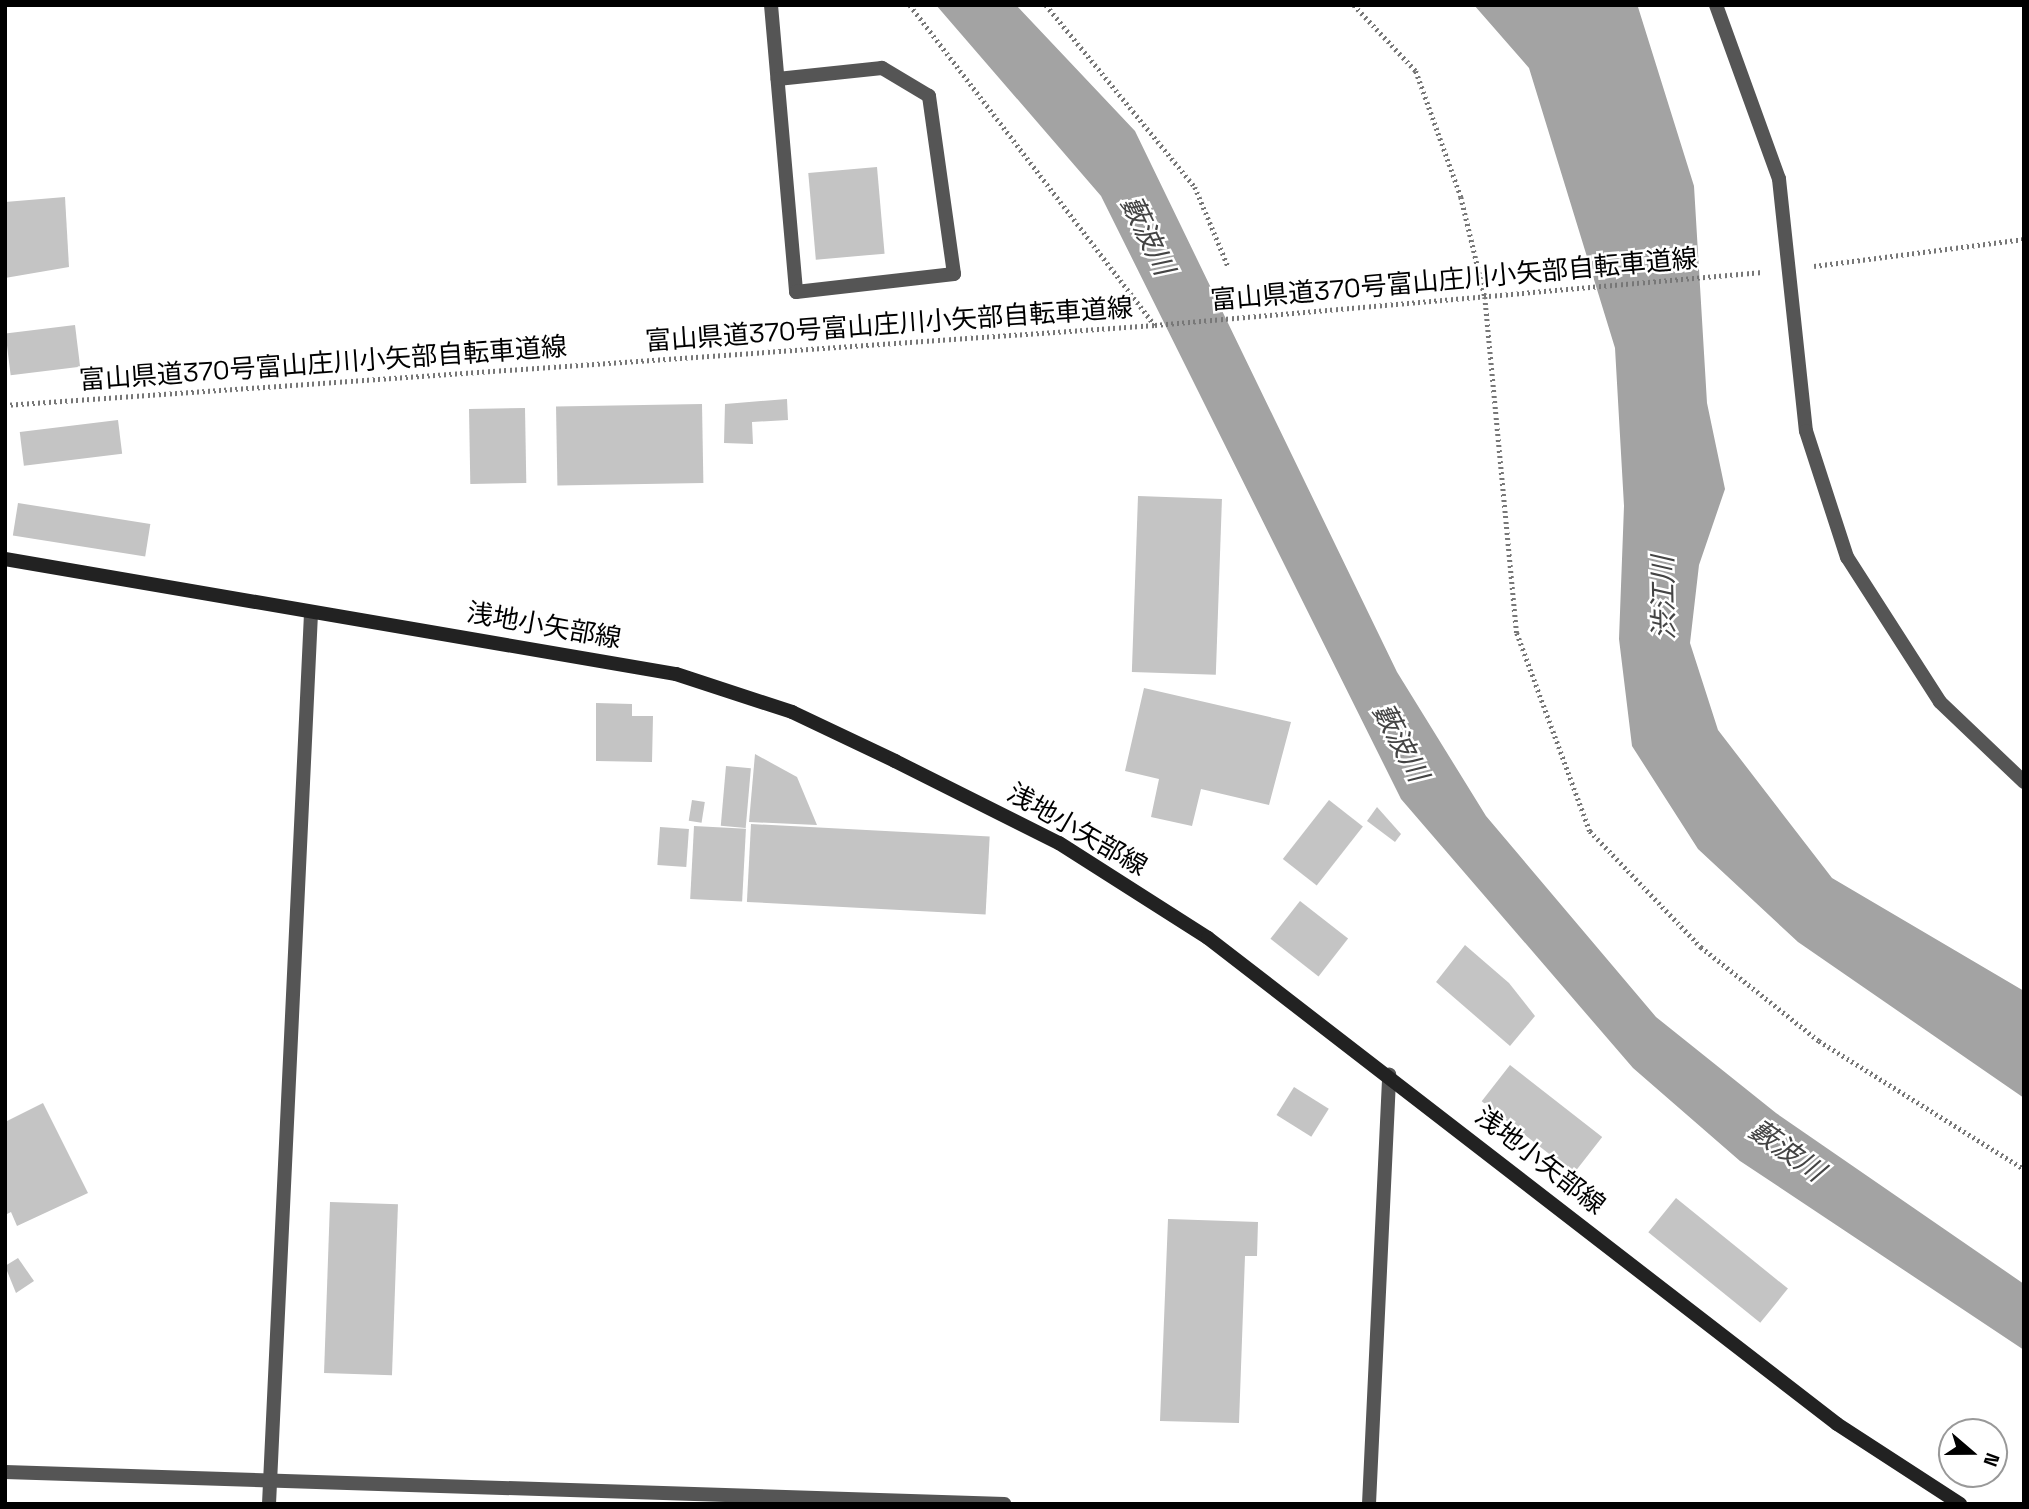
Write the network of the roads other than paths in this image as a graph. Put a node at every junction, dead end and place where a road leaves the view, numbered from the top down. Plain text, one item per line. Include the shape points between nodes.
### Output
1 (771, 5) edge
2 (1716, 5) edge
3 (778, 79) junction
4 (5, 559) edge
5 (311, 612) junction
6 (2024, 782) edge
7 (1389, 1074) junction
8 (5, 1472) edge
9 (270, 1479) junction
10 (269, 1504) edge
11 (1004, 1504) edge
12 (1369, 1504) edge
13 (1960, 1504) edge

1 - 3 street
2 - 6 street via 1779,179 1806,432 1847,557 1940,702
3 - 3 street via 796,292 954,274 929,96 882,68
4 - 5 main road, 浅地小矢部線
5 - 7 main road, 浅地小矢部線 via 676,674 792,712 1059,843 1208,938
5 - 9 street
7 - 12 street
7 - 13 main road, 浅地小矢部線 via 1837,1424
8 - 9 street
9 - 10 street
9 - 11 street

